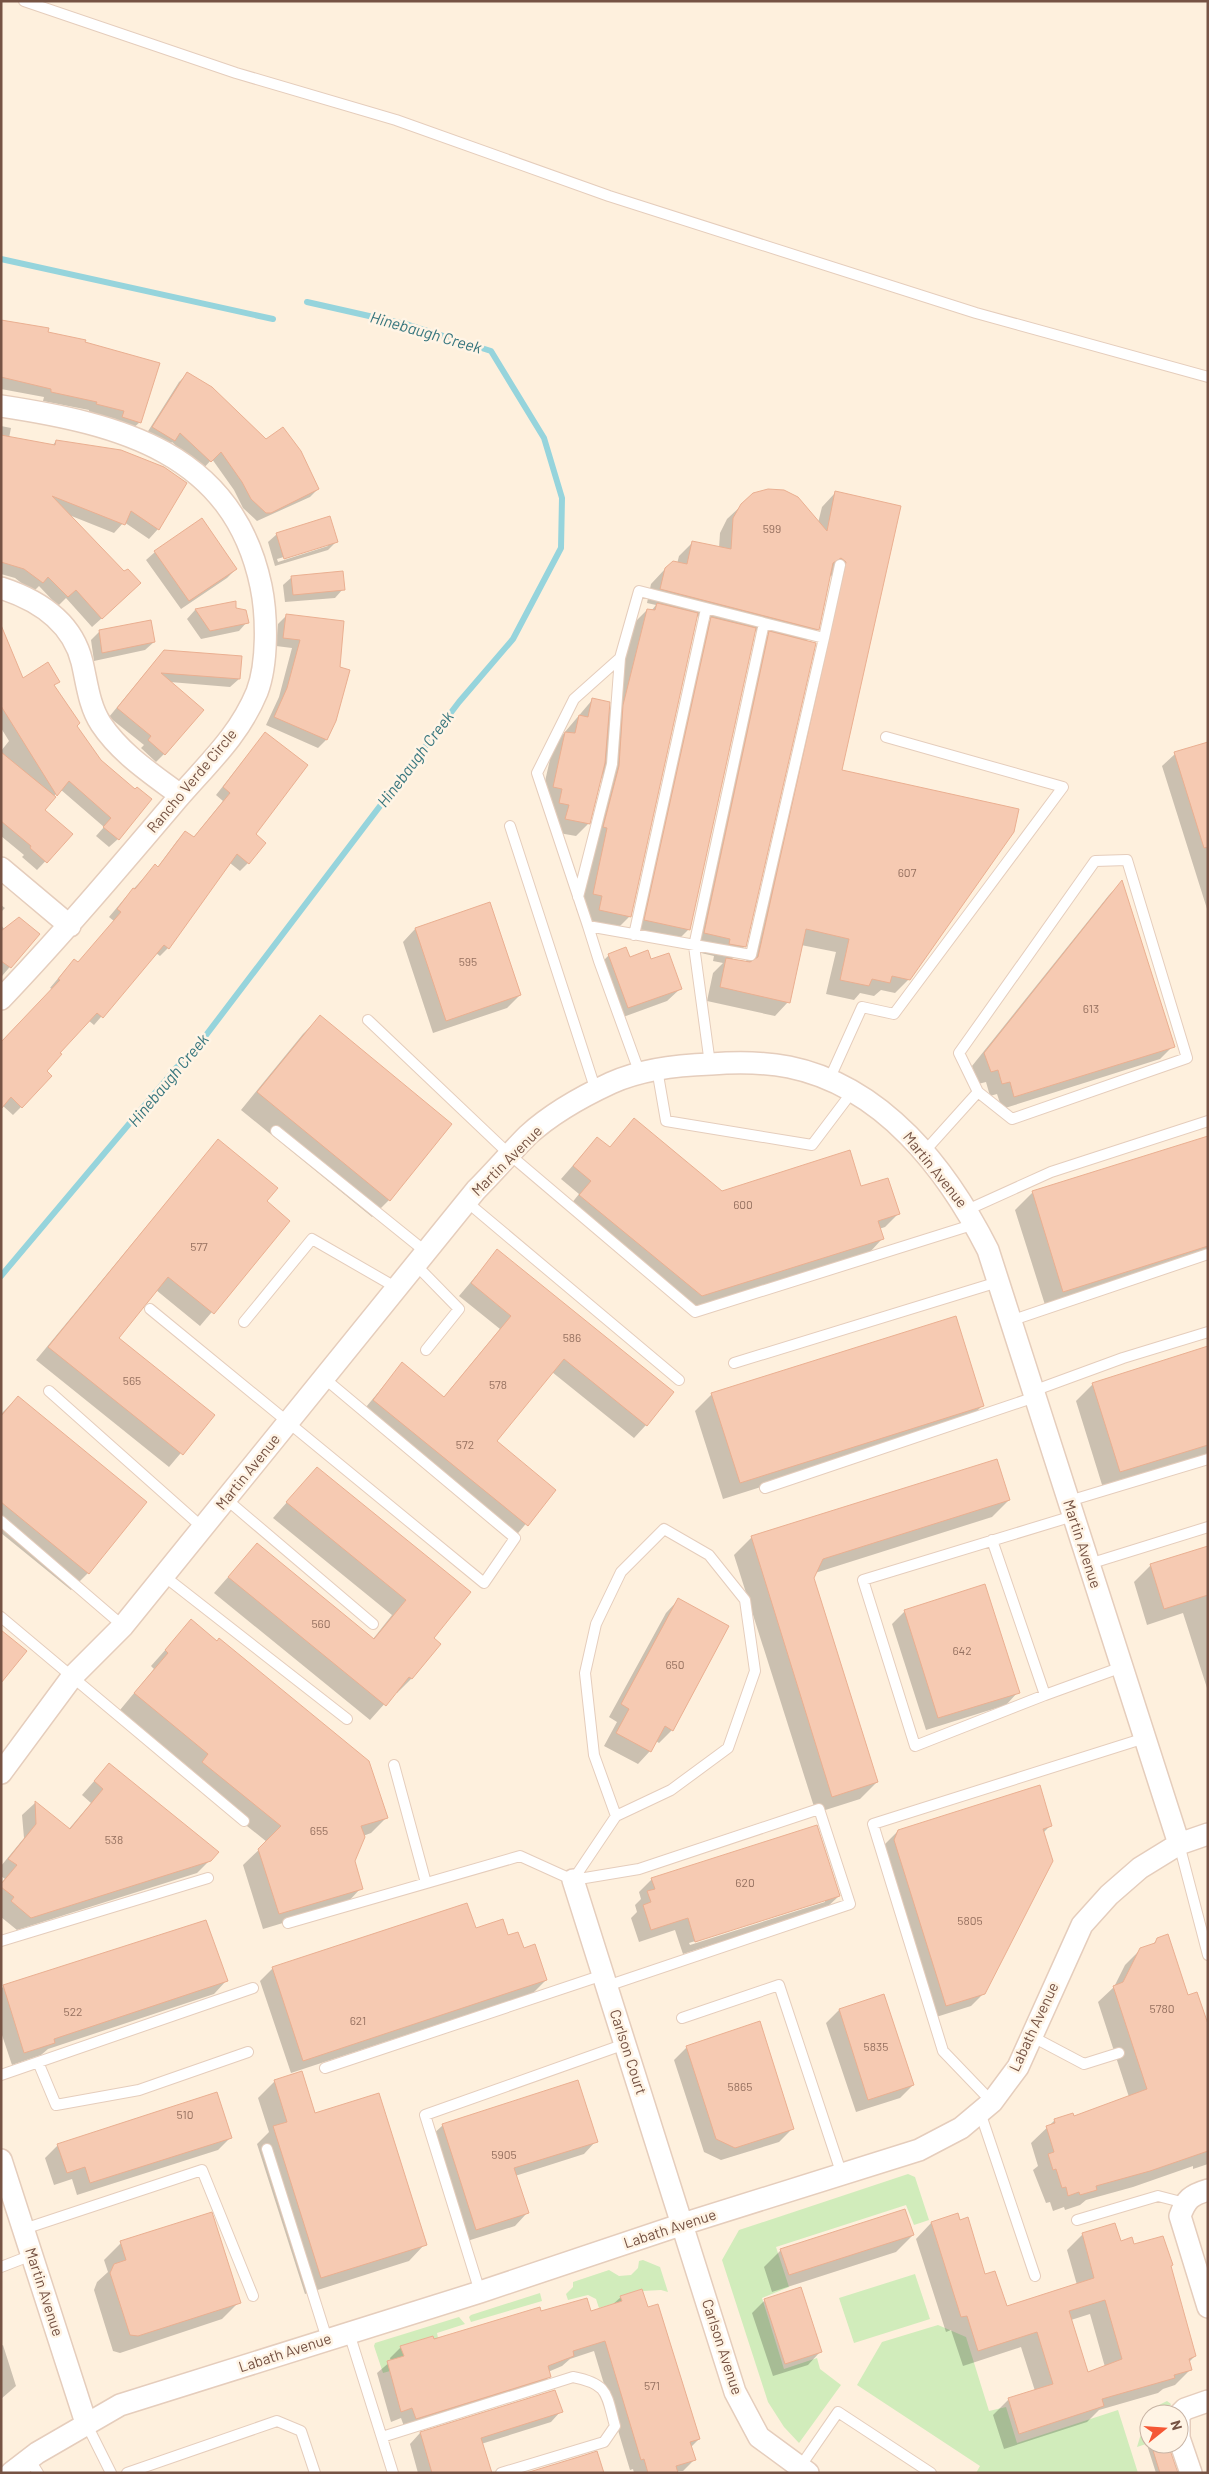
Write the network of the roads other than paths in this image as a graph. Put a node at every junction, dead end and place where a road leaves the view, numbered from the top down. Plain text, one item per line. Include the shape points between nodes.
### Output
1 (24, 1) edge
2 (1208, 377) edge
3 (1, 406) edge
4 (840, 565) dead end
5 (1, 588) edge
6 (706, 608) junction
7 (764, 623) junction
8 (824, 638) junction
9 (620, 658) junction
10 (886, 737) dead end
11 (180, 795) junction
12 (510, 826) dead end
13 (1, 868) edge
14 (578, 897) junction
15 (70, 926) junction
16 (588, 926) junction
17 (634, 935) junction
18 (694, 946) junction
19 (1, 1000) edge
20 (368, 1020) dead end
21 (710, 1064) junction
22 (649, 1071) junction
23 (828, 1080) junction
24 (596, 1091) junction
25 (852, 1092) junction
26 (978, 1092) junction
27 (1208, 1120) edge
28 (276, 1131) dead end
29 (924, 1152) junction
30 (510, 1155) junction
31 (467, 1202) junction
32 (971, 1217) junction
33 (1208, 1254) edge
34 (421, 1258) junction
35 (998, 1282) junction
36 (397, 1288) junction
37 (150, 1309) dead end
38 (1010, 1321) junction
39 (244, 1322) dead end
40 (1208, 1332) edge
41 (426, 1350) dead end
42 (734, 1363) dead end
43 (324, 1378) junction
44 (679, 1380) dead end
45 (48, 1390) dead end
46 (1034, 1394) junction
47 (289, 1422) junction
48 (1208, 1459) edge
49 (765, 1488) dead end
50 (226, 1499) junction
51 (1071, 1508) junction
52 (1, 1522) edge
53 (1208, 1526) edge
54 (203, 1528) junction
55 (992, 1540) junction
56 (1089, 1564) junction
57 (164, 1576) junction
58 (1, 1618) edge
59 (373, 1624) dead end
60 (123, 1626) junction
61 (1122, 1667) junction
62 (72, 1677) junction
63 (1046, 1695) junction
64 (347, 1719) dead end
65 (1145, 1738) junction
66 (394, 1765) dead end
67 (1, 1773) edge
68 (616, 1816) junction
69 (244, 1821) dead end
70 (1208, 1834) edge
71 (1179, 1844) junction
72 (208, 1878) dead end
73 (572, 1880) junction
74 (426, 1884) junction
75 (288, 1924) dead end
76 (1, 1941) edge
77 (1208, 1955) edge
78 (605, 1981) junction
79 (253, 1988) dead end
80 (682, 2018) dead end
81 (1031, 2036) junction
82 (625, 2044) junction
83 (248, 2052) dead end
84 (1119, 2053) dead end
85 (38, 2062) junction
86 (325, 2068) dead end
87 (1, 2075) edge
88 (986, 2107) junction
89 (267, 2149) dead end
90 (1, 2160) edge
91 (842, 2175) junction
92 (1208, 2190) edge
93 (1185, 2202) junction
94 (1077, 2220) dead end
95 (683, 2224) junction
96 (24, 2229) junction
97 (32, 2255) junction
98 (1201, 2260) edge
99 (1, 2268) edge
100 (1035, 2276) dead end
101 (480, 2292) junction
102 (253, 2296) dead end
103 (1208, 2307) edge
104 (349, 2333) junction
105 (327, 2339) junction
106 (1208, 2401) edge
107 (1189, 2408) edge
108 (86, 2423) junction
109 (382, 2437) junction
110 (1185, 2454) edge
111 (34, 2466) edge
112 (804, 2470) edge
113 (11, 2473) edge
114 (111, 2473) edge
115 (127, 2473) edge
116 (315, 2473) edge
117 (393, 2473) edge
118 (501, 2473) edge
119 (931, 2473) edge
120 (1191, 2473) edge

1 - 2 lane via 236,72 396,120 609,196 976,313
3 - 11 street, Rancho Verde Circle via 63,415 110,428 155,446 196,472 229,508 246,538 264,604 266,640 258,690 233,737
4 - 8 lane
5 - 11 street via 26,596 52,613 82,660 86,687 100,723 126,754
6 - 7 lane
6 - 9 lane via 639,591
6 - 17 lane
7 - 8 lane
7 - 18 lane
8 - 18 lane via 751,955
9 - 14 lane via 612,764
9 - 14 lane via 574,699 537,773
10 - 23 lane via 1063,787 894,1014 862,1007
11 - 15 street, Rancho Verde Circle
12 - 24 lane
13 - 15 street
14 - 16 lane
15 - 19 street, Rancho Verde Circle
16 - 17 lane
16 - 22 lane via 599,961
17 - 18 lane
18 - 21 lane
20 - 30 lane
21 - 22 street, Martin Avenue
21 - 23 street, Martin Avenue via 745,1062 790,1067
22 - 24 street, Martin Avenue
22 - 25 lane via 666,1121 812,1145
23 - 25 street, Martin Avenue
24 - 30 street, Martin Avenue via 529,1134
25 - 29 street, Martin Avenue via 866,1098 895,1121
26 - 26 lane via 1012,1119 1187,1058 1127,860 1095,861 959,1053
26 - 29 lane
27 - 32 lane via 1051,1172
28 - 34 lane
29 - 32 street, Martin Avenue
30 - 31 street, Martin Avenue
30 - 32 lane via 695,1312
31 - 34 street, Martin Avenue
31 - 44 lane
32 - 35 street, Martin Avenue via 988,1250
33 - 38 lane
34 - 36 street, Martin Avenue
34 - 41 lane via 459,1309
35 - 38 street, Martin Avenue
35 - 42 lane
36 - 39 lane via 312,1239
36 - 43 street, Martin Avenue
37 - 47 lane
38 - 46 street, Martin Avenue
40 - 46 lane via 1123,1358
43 - 47 street, Martin Avenue
43 - 47 lane via 515,1538 484,1583
45 - 54 lane
46 - 49 lane
46 - 51 street, Martin Avenue
47 - 50 street, Martin Avenue
48 - 51 lane
50 - 54 street, Martin Avenue
50 - 59 lane
51 - 55 lane
51 - 56 street, Martin Avenue
52 - 60 lane
53 - 56 lane
54 - 57 street, Martin Avenue
55 - 63 lane
55 - 63 lane via 863,1580 915,1746
56 - 61 street, Martin Avenue
57 - 60 street, Martin Avenue
57 - 64 lane
58 - 62 lane
60 - 62 street, Martin Avenue
61 - 63 lane
61 - 65 street, Martin Avenue
62 - 67 street, Martin Avenue
62 - 69 lane
65 - 71 street, Martin Avenue
65 - 88 lane via 873,1824 943,2051
66 - 74 lane
68 - 68 lane via 671,1790 728,1748 755,1671 745,1600 709,1555 664,1529 621,1572 596,1624 585,1673 594,1755
68 - 73 lane
70 - 71 street, Labath Avenue
71 - 77 lane
71 - 81 street, Labath Avenue via 1140,1868 1109,1894 1082,1925
72 - 76 lane
73 - 74 lane via 520,1856
73 - 78 street, Carlson Court
73 - 78 lane via 639,1869 819,1809 850,1904
74 - 75 lane
78 - 82 street, Carlson Court
78 - 86 lane
79 - 85 lane
80 - 91 lane via 779,1985
81 - 84 lane via 1084,2064
81 - 88 street, Labath Avenue via 1018,2067
82 - 95 street, Carlson Court
82 - 101 lane via 425,2115
83 - 85 lane via 139,2090 56,2105
85 - 87 lane
88 - 91 street, Labath Avenue via 961,2128 919,2150
88 - 100 lane
89 - 105 lane
90 - 96 street, Martin Avenue
91 - 95 street, Labath Avenue
92 - 93 street via 1192,2195
93 - 94 lane via 1158,2196
93 - 98 street via 1180,2216
95 - 101 street, Labath Avenue
95 - 112 street, Carlson Avenue via 735,2392 759,2438
96 - 97 street, Martin Avenue
96 - 102 lane via 202,2170
97 - 99 lane
97 - 108 street, Martin Avenue
98 - 103 street
101 - 104 street, Labath Avenue
104 - 105 street, Labath Avenue
104 - 109 lane
105 - 108 street, Labath Avenue via 120,2405
106 - 107 street
108 - 111 street, Labath Avenue
108 - 114 lane
109 - 117 lane
109 - 118 lane via 573,2377 592,2381 605,2391 615,2426 604,2442
110 - 120 street
111 - 113 street, Labath Avenue
112 - 119 lane via 838,2412
115 - 116 lane via 277,2421 301,2431

